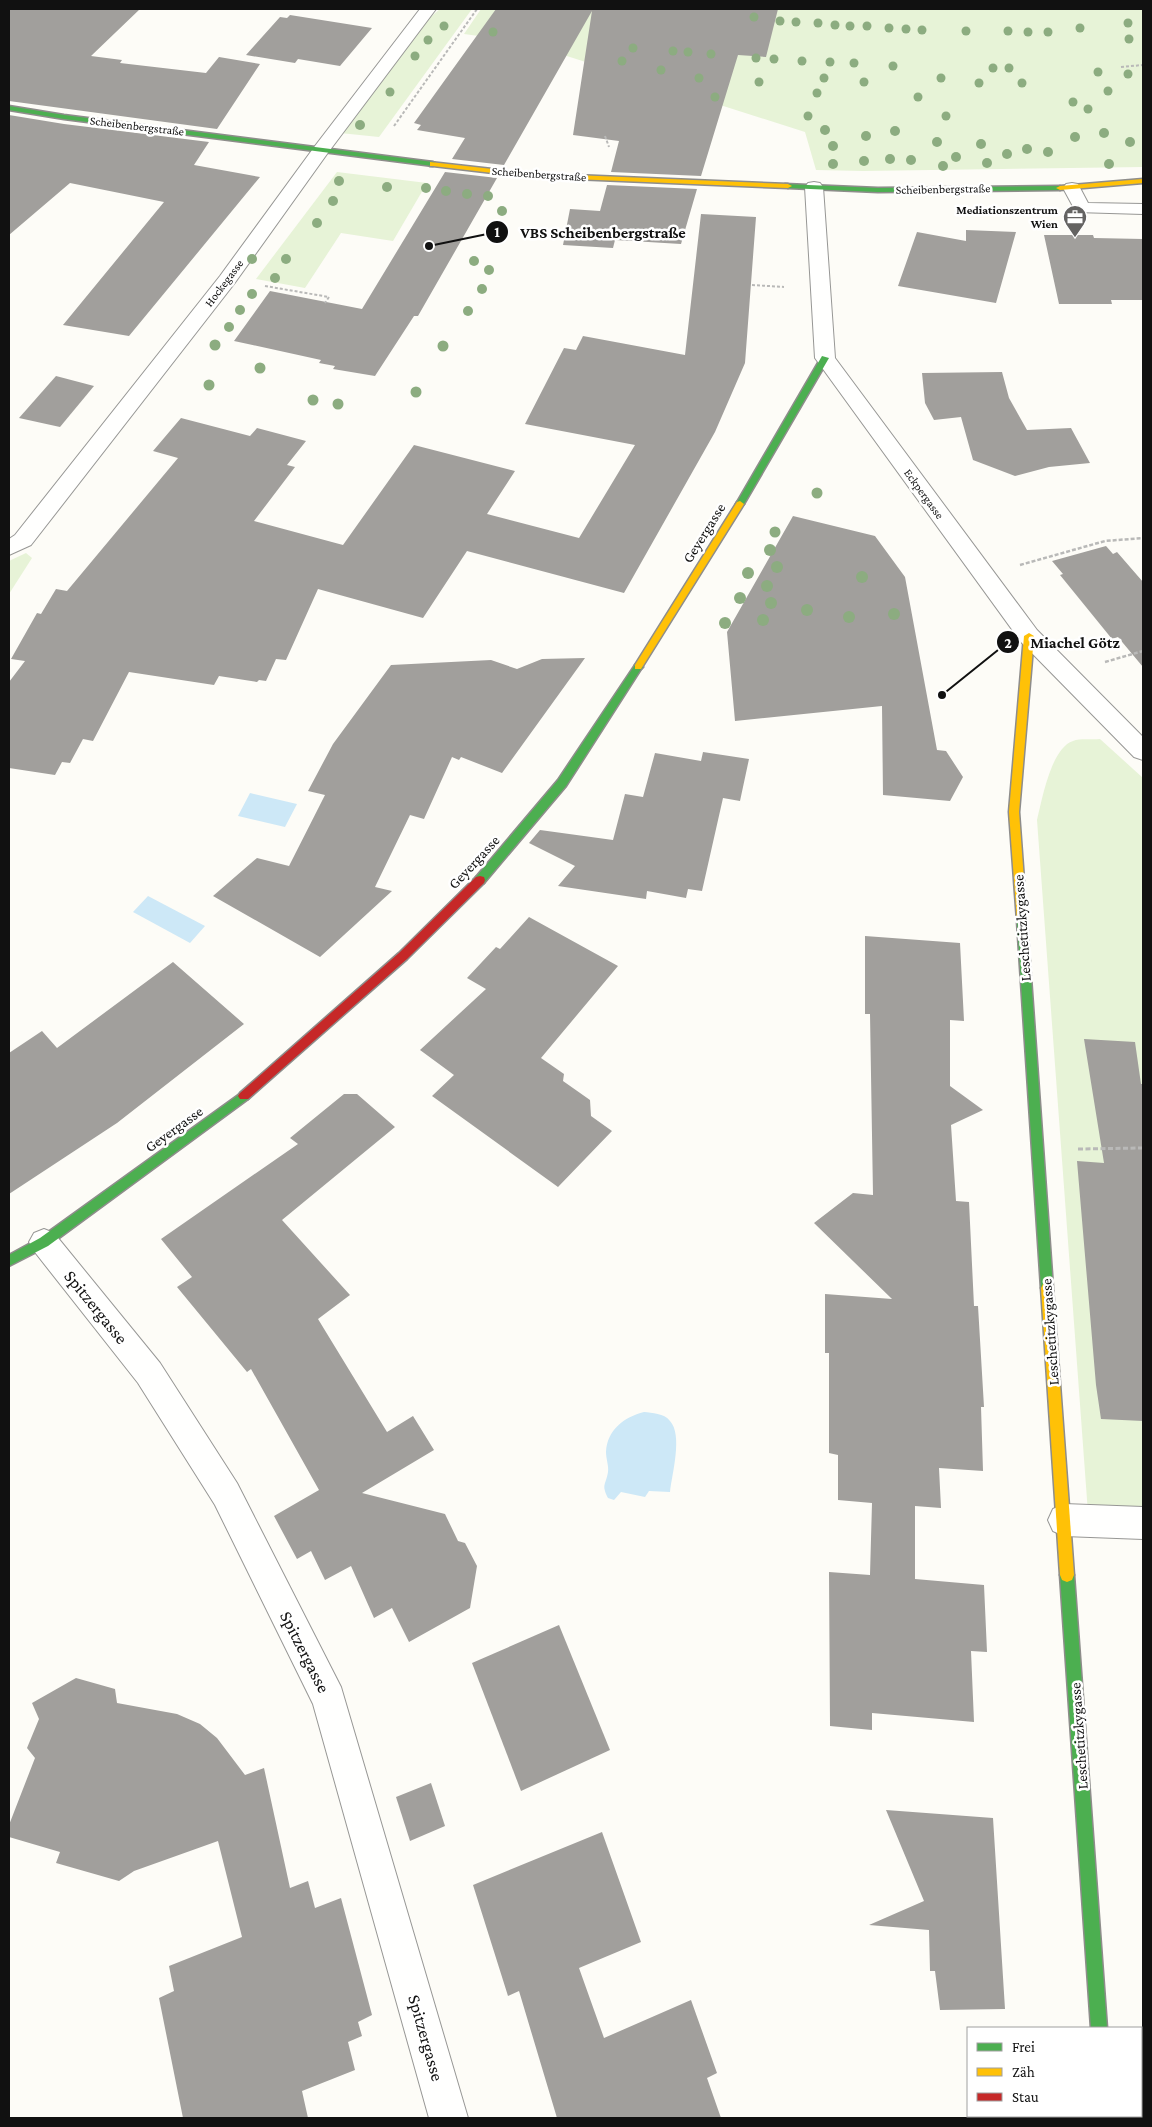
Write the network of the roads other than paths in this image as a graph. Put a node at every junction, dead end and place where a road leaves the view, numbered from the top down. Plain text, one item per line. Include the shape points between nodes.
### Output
1 (428, 9) edge
2 (9, 108) edge
3 (321, 150) junction
4 (1143, 182) edge
5 (814, 187) junction
6 (1072, 188) junction
7 (1143, 210) edge
8 (825, 358) junction
9 (9, 548) edge
10 (1029, 636) junction
11 (1143, 751) edge
12 (44, 1242) junction
13 (9, 1261) edge
14 (1064, 1520) junction
15 (1143, 1522) edge
16 (1099, 2027) edge
17 (449, 2118) edge

1 - 3 street, Hockegasse
2 - 3 street, Scheibenbergstraße
3 - 5 street, Scheibenbergstraße via 527,175
3 - 9 street, Hockegasse via 227,280 23,540
4 - 6 street, Scheibenbergstraße
5 - 6 street, Scheibenbergstraße via 878,190
5 - 8 street
6 - 7 street via 1082,208
8 - 10 street, Eckpergasse
8 - 12 street, Geyergasse via 642,663 562,783 491,869 402,956 251,1091
10 - 11 street, Eckpergasse
10 - 14 street, Leschetitzkygasse via 1014,812
12 - 13 street, Geyergasse
12 - 17 street, Spitzergasse via 149,1373 226,1494 329,1699
14 - 15 street
14 - 16 street, Leschetitzkygasse

